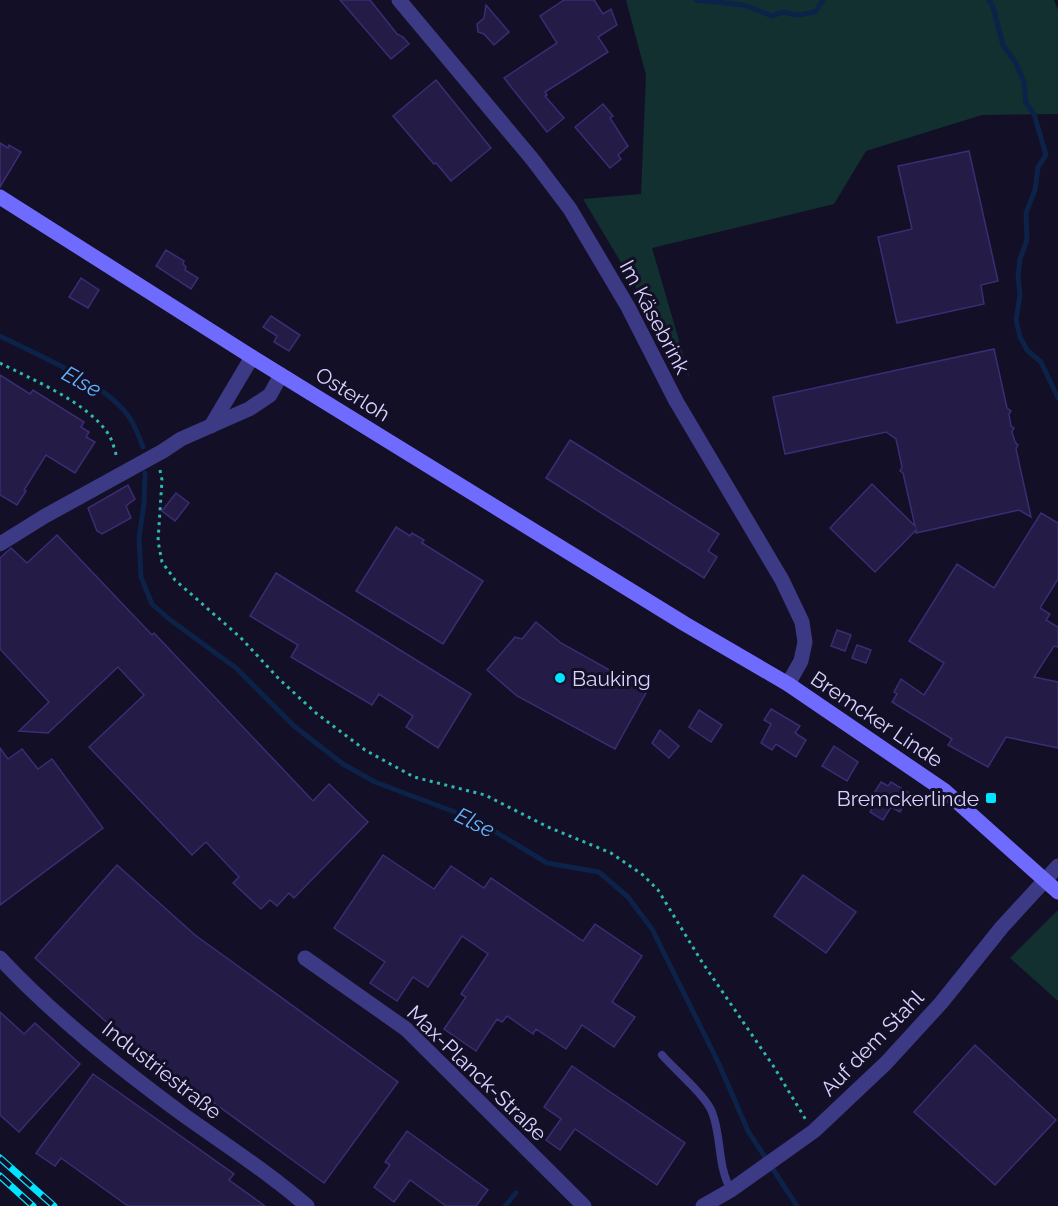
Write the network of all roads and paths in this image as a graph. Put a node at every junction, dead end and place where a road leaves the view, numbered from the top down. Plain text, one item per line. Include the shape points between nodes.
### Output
1 (399, 0) edge
2 (0, 197) edge
3 (252, 357) junction
4 (0, 363) edge
5 (281, 375) junction
6 (211, 426) junction
7 (152, 456) junction
8 (123, 474) junction
9 (0, 544) edge
10 (685, 624) joint
11 (788, 684) junction
12 (1058, 866) edge
13 (1045, 880) junction
14 (1058, 892) edge
15 (0, 958) edge
16 (305, 958) dead end
17 (662, 1055) dead end
18 (799, 1108) dead end
19 (731, 1190) junction
20 (307, 1206) edge
21 (584, 1206) edge
22 (704, 1206) edge

1 - 11 street, Im Käsebrink via 570,209 622,297 676,401 777,571 802,622 806,642
2 - 3 main road, Osterloh
3 - 5 main road, Osterloh
3 - 6 street
4 - 8 path via 87,412 109,435
5 - 6 street via 270,395
5 - 10 main road, Osterloh
6 - 7 street
7 - 8 street
7 - 18 path via 162,480 158,542 162,562 175,580 240,637 316,713 365,750 414,777 485,795 611,853 643,875 658,890
8 - 9 street
10 - 11 main road, Bremcker Linde
11 - 13 main road, Bremcker Linde via 945,791
12 - 13 street, Auf dem Stahl
13 - 14 main road, Bremcker Linde
13 - 19 street, Auf dem Stahl via 886,1063 814,1131
15 - 20 street, Industriestraße via 100,1050
16 - 21 street, Max-Planck-Straße via 406,1029
17 - 19 lane via 712,1113 724,1176
19 - 22 street, Auf dem Stahl

